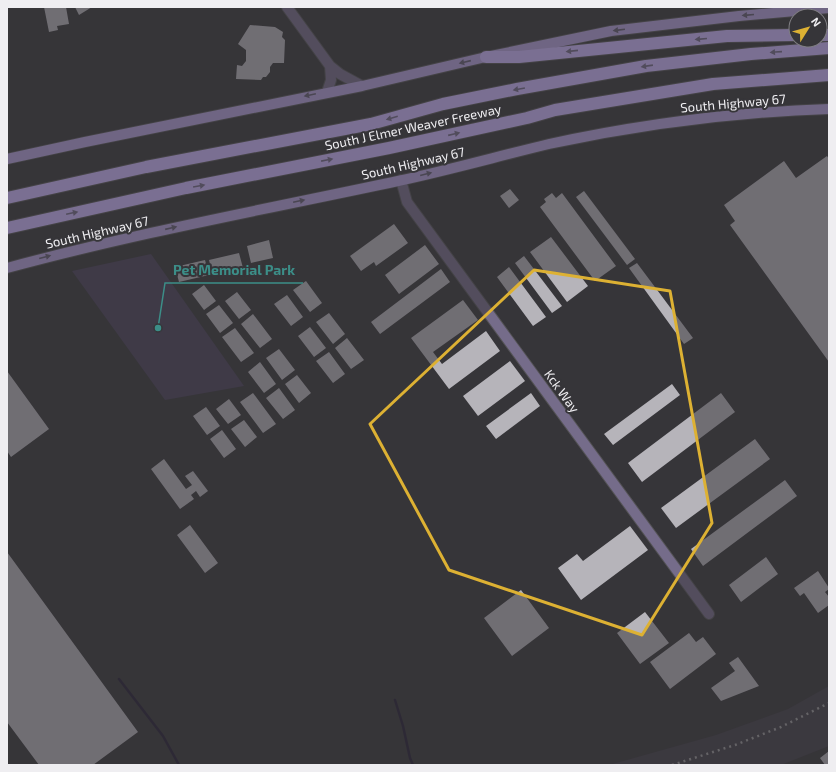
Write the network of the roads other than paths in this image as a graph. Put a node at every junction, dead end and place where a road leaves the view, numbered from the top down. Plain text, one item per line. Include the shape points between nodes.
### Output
1 (287, 7) edge
2 (829, 8) edge
3 (788, 35) edge
4 (829, 48) edge
5 (486, 57) junction
6 (330, 66) junction
7 (829, 75) edge
8 (362, 86) junction
9 (327, 92) junction
10 (829, 109) edge
11 (7, 159) edge
12 (401, 180) junction
13 (7, 198) edge
14 (7, 228) edge
15 (7, 268) edge
16 (709, 614) dead end

1 - 6 street
2 -> 5 main road via 611,31
3 -> 5 highway via 728,36 518,57
4 -> 13 highway, South J Elmer Weaver Freeway via 646,66 517,89 443,104 371,124 146,167
5 -> 8 main road
6 - 8 street
6 - 9 street via 332,80
14 -> 7 highway, South J Elmer Weaver Freeway via 186,188 389,148 555,110 713,84
8 - 9 main road
9 -> 11 main road
12 -> 10 main road, South Highway 67 via 619,130 698,118
15 -> 12 main road, South Highway 67 via 204,221
12 - 16 street, Kck Way via 407,202

